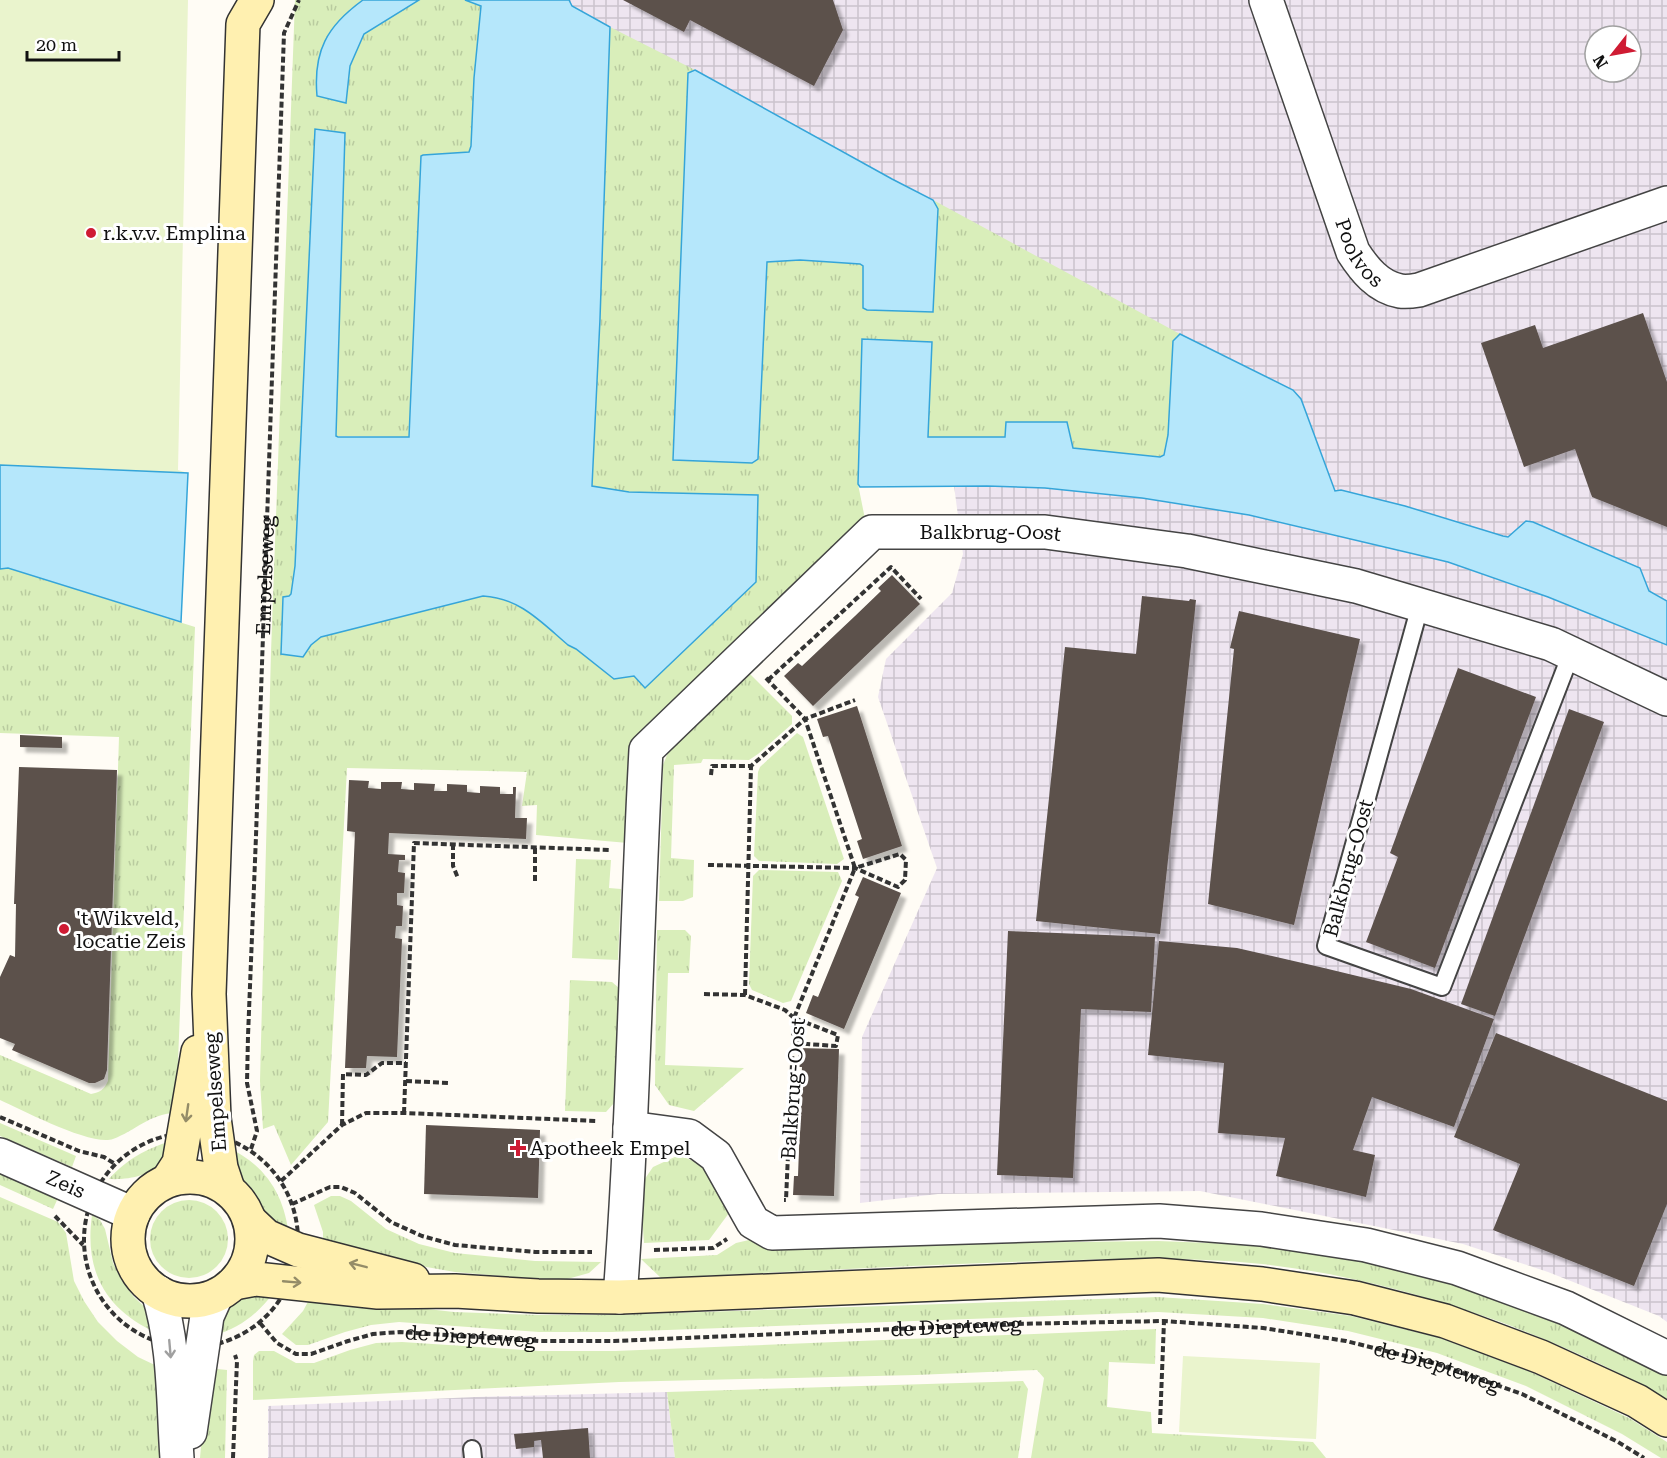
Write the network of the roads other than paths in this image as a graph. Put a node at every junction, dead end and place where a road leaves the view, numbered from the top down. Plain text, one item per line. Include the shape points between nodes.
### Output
1 (257, 0) edge
2 (1266, 0) edge
3 (1667, 203) edge
4 (1420, 606) junction
5 (1571, 654) junction
6 (1667, 699) edge
7 (209, 994) junction
8 (630, 1128) junction
9 (0, 1155) edge
10 (168, 1180) junction
11 (228, 1189) junction
12 (133, 1214) junction
13 (250, 1221) junction
14 (225, 1290) junction
15 (455, 1291) junction
16 (158, 1292) junction
17 (620, 1297) junction
18 (1667, 1358) edge
19 (1667, 1420) edge
20 (177, 1458) edge
21 (186, 1458) edge

1 - 7 street, Empelseweg via 243,24
2 - 3 street, Poolvos via 1353,252 1366,272 1382,284 1400,291 1419,291
4 - 5 street, Balkbrug-Oost via 1551,644
4 - 5 lane, Balkbrug-Oost via 1326,946 1442,987
4 - 8 street, Balkbrug-Oost via 1356,586 1187,550 1045,532 872,532 646,750
5 - 6 street, Balkbrug-Oost
7 -> 10 street, Empelseweg via 179,1162
7 - 11 street, Empelseweg via 215,1127
8 - 17 street, Balkbrug-Oost
8 - 18 street via 688,1136 716,1156 749,1215 772,1233 1159,1221 1261,1228 1366,1245 1457,1268 1566,1308
9 - 12 street, Zeis
10 - 11 street via 199,1177
10 - 12 street via 153,1188
11 - 13 street via 242,1203
12 - 16 street via 128,1231 134,1266
13 - 14 street via 251,1254 244,1270
15 -> 13 street via 298,1250 266,1236
14 -> 15 street via 256,1279 378,1292
14 - 16 street via 201,1300 186,1301
14 - 21 street via 207,1316
15 - 17 street
16 -> 20 street via 170,1345
17 - 19 street via 1158,1275 1262,1284 1354,1298 1445,1321 1541,1357 1637,1401

